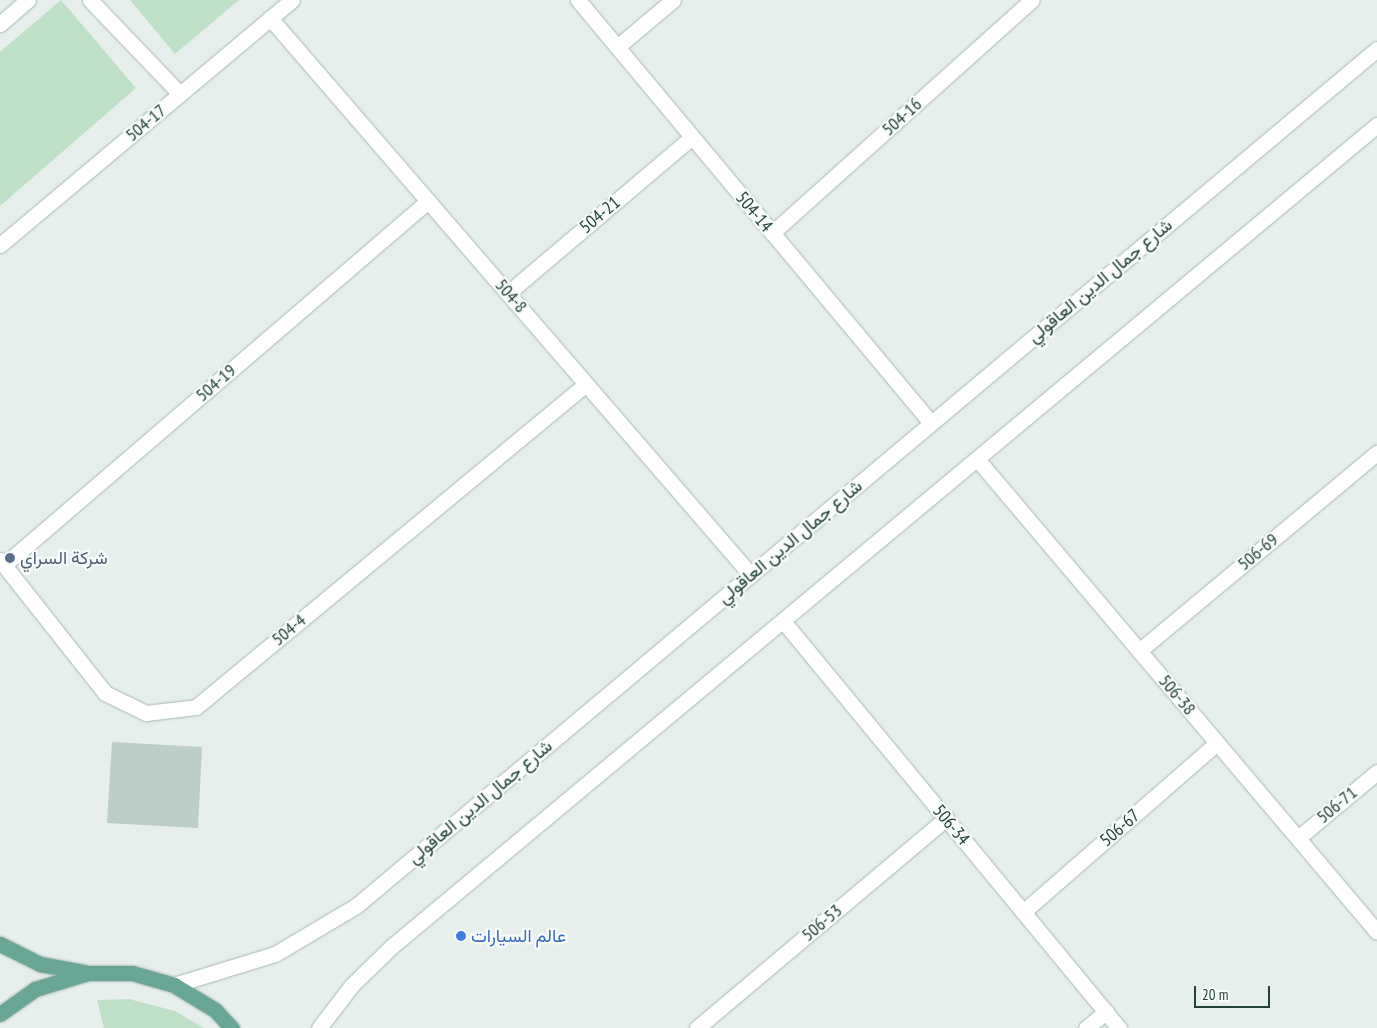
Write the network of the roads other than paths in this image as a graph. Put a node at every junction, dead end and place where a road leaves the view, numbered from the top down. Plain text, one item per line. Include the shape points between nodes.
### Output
1 (28, 0) edge
2 (90, 0) edge
3 (292, 0) edge
4 (578, 0) edge
5 (672, 0) edge
6 (1032, 0) edge
7 (270, 18) junction
8 (0, 24) edge
9 (617, 47) junction
10 (1377, 49) edge
11 (180, 94) junction
12 (1377, 124) edge
13 (692, 137) junction
14 (428, 201) junction
15 (772, 233) junction
16 (0, 245) edge
17 (508, 293) junction
18 (586, 384) junction
19 (931, 424) junction
20 (1377, 453) edge
21 (977, 459) junction
22 (2, 563) edge
23 (751, 574) junction
24 (783, 621) junction
25 (1139, 650) junction
26 (1217, 743) junction
27 (1377, 772) edge
28 (946, 818) junction
29 (1298, 838) junction
30 (1023, 912) junction
31 (1377, 932) edge
32 (0, 944) edge
33 (88, 973) junction
34 (174, 985) junction
35 (1106, 1012) junction
36 (0, 1014) edge
37 (232, 1028) edge
38 (319, 1028) edge
39 (697, 1028) edge
40 (1086, 1028) edge
41 (1119, 1028) edge

1 - 8 street
2 - 11 street
3 - 7 street, 504-17
4 - 9 street, 504-14
5 - 9 street
6 - 15 street, 504-16
7 - 11 street, 504-17
7 - 14 street, 504-8
9 - 13 street, 504-14
10 - 19 street, شارع جمال الدين العاقولي
11 - 16 street, 504-17
12 - 21 street
13 - 15 street, 504-14
13 - 17 street, 504-21
14 - 17 street, 504-8
14 - 22 street, 504-19
15 - 19 street, 504-14
17 - 18 street, 504-8
18 - 22 street, 504-4 via 196,708 146,714 105,694
18 - 23 street, 504-8
19 - 23 street, شارع جمال الدين العاقولي
20 - 25 street, 506-69
21 - 24 street
21 - 25 street, 506-38
23 - 34 street, شارع جمال الدين العاقولي via 337,921 259,961
24 - 28 street, 506-34
24 - 38 street via 391,947 352,985
25 - 26 street, 506-38
26 - 29 street, 506-38
26 - 30 street, 506-67
27 - 29 street, 506-71
28 - 30 street, 506-34
28 - 39 street, 506-53
29 - 31 street, 506-38
30 - 35 street, 506-34
32 - 33 main road via 40,964
33 - 34 main road via 132,973
33 - 36 main road via 35,989
34 - 37 main road via 215,1010
35 - 40 street
35 - 41 street, 506-34

